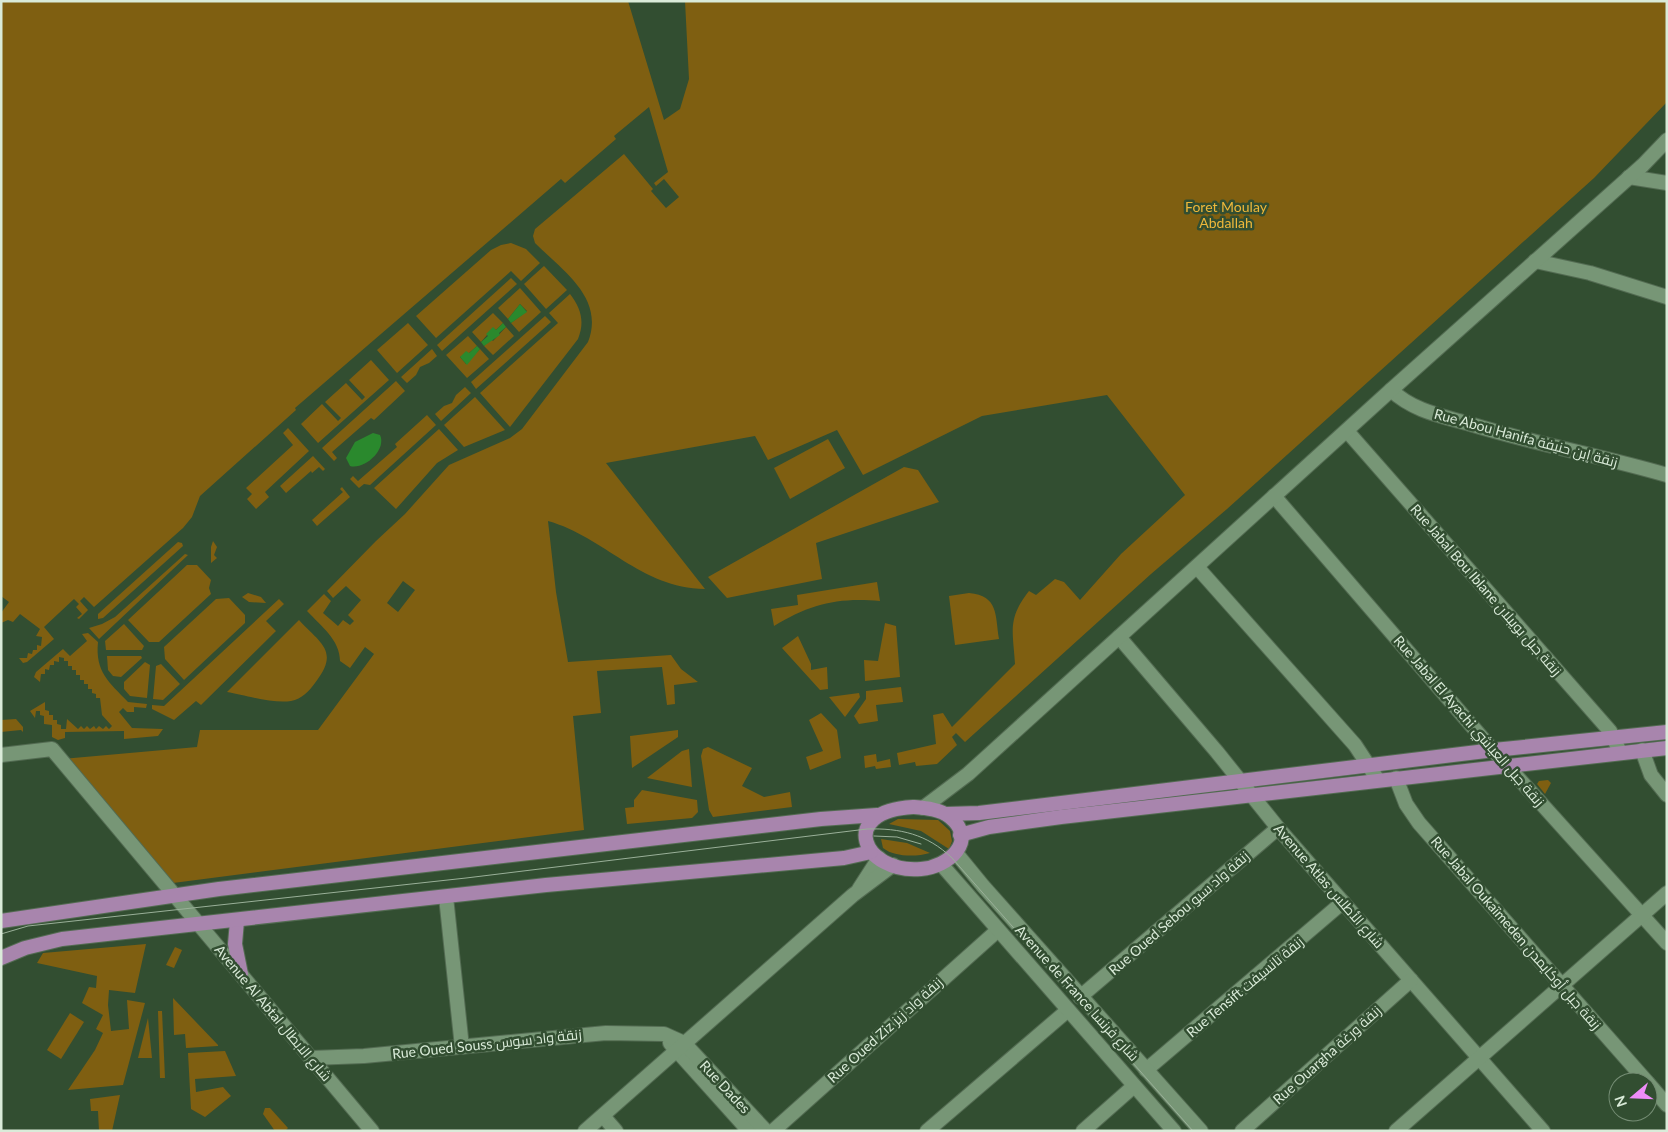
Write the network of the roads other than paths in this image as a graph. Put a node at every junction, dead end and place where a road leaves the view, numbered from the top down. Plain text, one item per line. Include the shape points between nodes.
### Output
1 (1667, 140) edge
2 (1629, 178) junction
3 (1667, 183) edge
4 (1535, 260) junction
5 (1667, 297) edge
6 (1391, 390) junction
7 (1347, 431) junction
8 (1667, 474) edge
9 (1274, 496) junction
10 (1197, 566) junction
11 (1119, 637) junction
12 (1667, 732) edge
13 (1613, 737) junction
14 (1667, 748) edge
15 (1494, 750) junction
16 (1642, 750) junction
17 (1620, 752) junction
18 (1, 755) edge
19 (1509, 766) junction
20 (1371, 767) junction
21 (968, 774) junction
22 (1396, 778) junction
23 (1378, 780) junction
24 (1241, 782) junction
25 (1250, 795) junction
26 (1667, 795) edge
27 (923, 808) junction
28 (943, 813) junction
29 (878, 815) junction
30 (1278, 828) junction
31 (960, 835) junction
32 (956, 853) junction
33 (875, 855) junction
34 (941, 864) junction
35 (893, 865) junction
36 (857, 892) junction
37 (1667, 893) edge
38 (175, 896) junction
39 (446, 897) junction
40 (1343, 902) junction
41 (1642, 914) junction
42 (1, 921) edge
43 (237, 921) junction
44 (200, 925) junction
45 (998, 930) junction
46 (1667, 943) edge
47 (1, 958) edge
48 (241, 974) junction
49 (1411, 980) junction
50 (1562, 985) junction
51 (1080, 997) junction
52 (1068, 1010) junction
53 (679, 1046) junction
54 (462, 1047) junction
55 (311, 1058) junction
56 (1479, 1058) junction
57 (1146, 1070) junction
58 (1637, 1072) edge
59 (1134, 1086) junction
60 (1658, 1095) edge
61 (1667, 1105) edge
62 (603, 1116) junction
63 (372, 1131) edge
64 (585, 1131) edge
65 (616, 1131) edge
66 (749, 1131) edge
67 (766, 1131) edge
68 (773, 1131) edge
69 (927, 1131) edge
70 (1083, 1131) edge
71 (1174, 1131) edge
72 (1201, 1131) edge
73 (1242, 1131) edge
74 (1396, 1131) edge
75 (1543, 1131) edge

1 - 2 street
2 - 3 street
2 - 4 street
4 - 5 street
4 - 6 street
6 - 7 street
6 - 8 street, Rue Abou Hanifa زنقة اٍبن حنيفة via 1408,404 1428,412
7 - 9 street
7 - 13 street, Rue Jabal Bou Iblane زنقة جبل بويبلان
9 - 10 street
9 - 15 street, Rue Jabal El Ayachi زنقة جبل العياشي
10 - 11 street
10 - 20 street
11 - 21 street
11 - 24 street, Avenue Atlas شارع الأطلس
12 - 13 main road
13 - 15 main road
13 - 17 street, Rue Jabal Bou Iblane زنقة جبل بويبلان
14 - 16 main road
15 - 19 street, Rue Jabal El Ayachi زنقة جبل العياشي
15 - 20 main road
16 - 17 main road
16 - 26 street via 1651,775
17 - 19 main road
18 - 38 street, Avenue Al Abtal شارع الابطال via 52,748
19 - 22 main road
19 - 41 street, Rue Jabal El Ayachi زنقة جبل العياشي
20 - 23 street
20 - 24 main road
21 - 27 street
21 - 28 street
22 - 23 main road
22 - 50 street, Rue Jabal Oukaïmeden زنقة جبل أوكايمدن via 1401,794 1416,818
23 - 25 main road
24 - 25 street, Avenue Atlas شارع الأطلس
24 - 28 main road via 979,813
25 - 30 street, Avenue Atlas شارع الأطلس
25 - 31 main road via 1061,817 989,827
27 - 28 main road
27 - 29 main road via 895,809
28 - 31 main road via 957,825
29 - 33 main road via 869,823 866,832 866,842
29 - 38 main road via 821,818
30 - 40 street, Avenue Atlas شارع الأطلس
30 - 51 street, Rue Oued Sebou زنقة واد سبو
31 - 32 main road
32 - 34 main road
32 - 51 street, Avenue de France شارع فرنسا
33 - 35 main road
33 - 36 street
33 - 39 main road
34 - 35 main road via 922,869
34 - 45 street, Avenue de France شارع فرنسا
35 - 36 street
36 - 53 street
37 - 41 street
38 - 42 main road
38 - 44 street, Avenue Al Abtal شارع الابطال
39 - 43 main road
39 - 54 street
40 - 49 street, Avenue Atlas شارع الأطلس
40 - 57 street, Rue Tensift زنقة تانسيفت
41 - 46 street, Rue Jabal El Ayachi زنقة جبل العياشي
41 - 50 street
43 - 44 main road
43 - 48 main road via 235,944
44 - 47 main road via 48,942
44 - 48 street, Avenue Al Abtal شارع الابطال
45 - 52 street, Avenue de France شارع فرنسا
45 - 68 street, Rue Oued Ziz زنقة واد زيز
48 - 55 street, Avenue Al Abtal شارع الابطال
49 - 56 street, Avenue Atlas شارع الأطلس
49 - 73 street, Rue Ouargha زنقة ورغة
50 - 56 street
50 - 58 street, Rue Jabal Oukaïmeden زنقة جبل أوكايمدن
51 - 57 street, Avenue de France شارع فرنسا
52 - 59 street, Avenue de France شارع فرنسا
52 - 69 street
53 - 54 street, Rue Oued Souss زنقة واد سوس via 664,1034 606,1032
53 - 62 street
53 - 66 street, Rue Dades
53 - 67 street, Rue Dades
54 - 55 street, Rue Oued Souss زنقة واد سوس via 334,1059
55 - 63 street, Avenue Al Abtal شارع الابطال
56 - 74 street
56 - 75 street, Avenue Atlas شارع الأطلس
57 - 72 street, Avenue de France شارع فرنسا
59 - 70 street
59 - 71 street, Avenue de France شارع فرنسا
60 - 61 street, Rue Jabal Oukaïmeden زنقة جبل أوكايمدن
62 - 64 street
62 - 65 street

